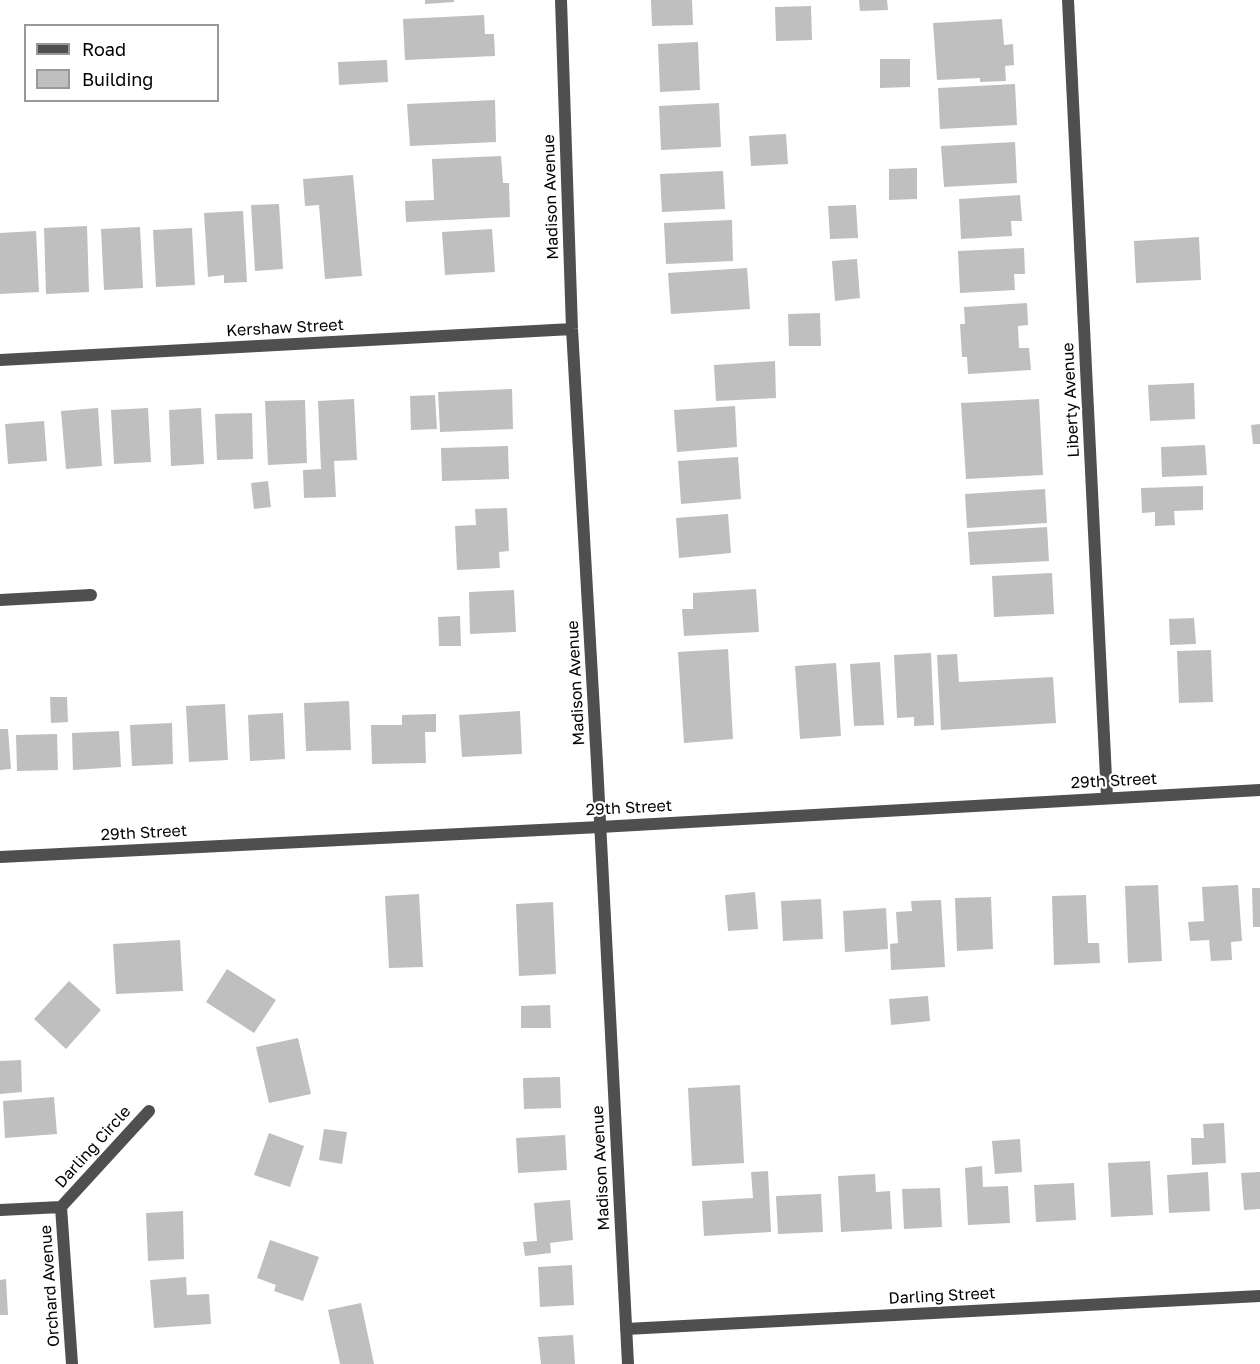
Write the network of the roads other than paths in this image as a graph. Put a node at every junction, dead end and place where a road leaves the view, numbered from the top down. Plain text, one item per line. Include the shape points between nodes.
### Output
1 (561, 0) edge
2 (1068, 0) edge
3 (572, 329) junction
4 (0, 360) edge
5 (91, 595) dead end
6 (0, 600) edge
7 (1260, 790) edge
8 (1107, 798) junction
9 (600, 827) junction
10 (0, 857) edge
11 (149, 1111) dead end
12 (61, 1206) junction
13 (0, 1210) edge
14 (1260, 1296) edge
15 (626, 1329) junction
16 (72, 1364) edge
17 (628, 1364) edge

1 - 3 street, Madison Avenue
2 - 8 street, Liberty Avenue
3 - 4 street, Kershaw Street
3 - 9 street, Madison Avenue
5 - 6 street
7 - 8 street, 29th Street
8 - 9 street, 29th Street
9 - 10 street, 29th Street
9 - 15 street, Madison Avenue
11 - 12 street, Darling Circle
12 - 13 street
12 - 16 street, Orchard Avenue
14 - 15 street, Darling Street
15 - 17 street, Madison Avenue

